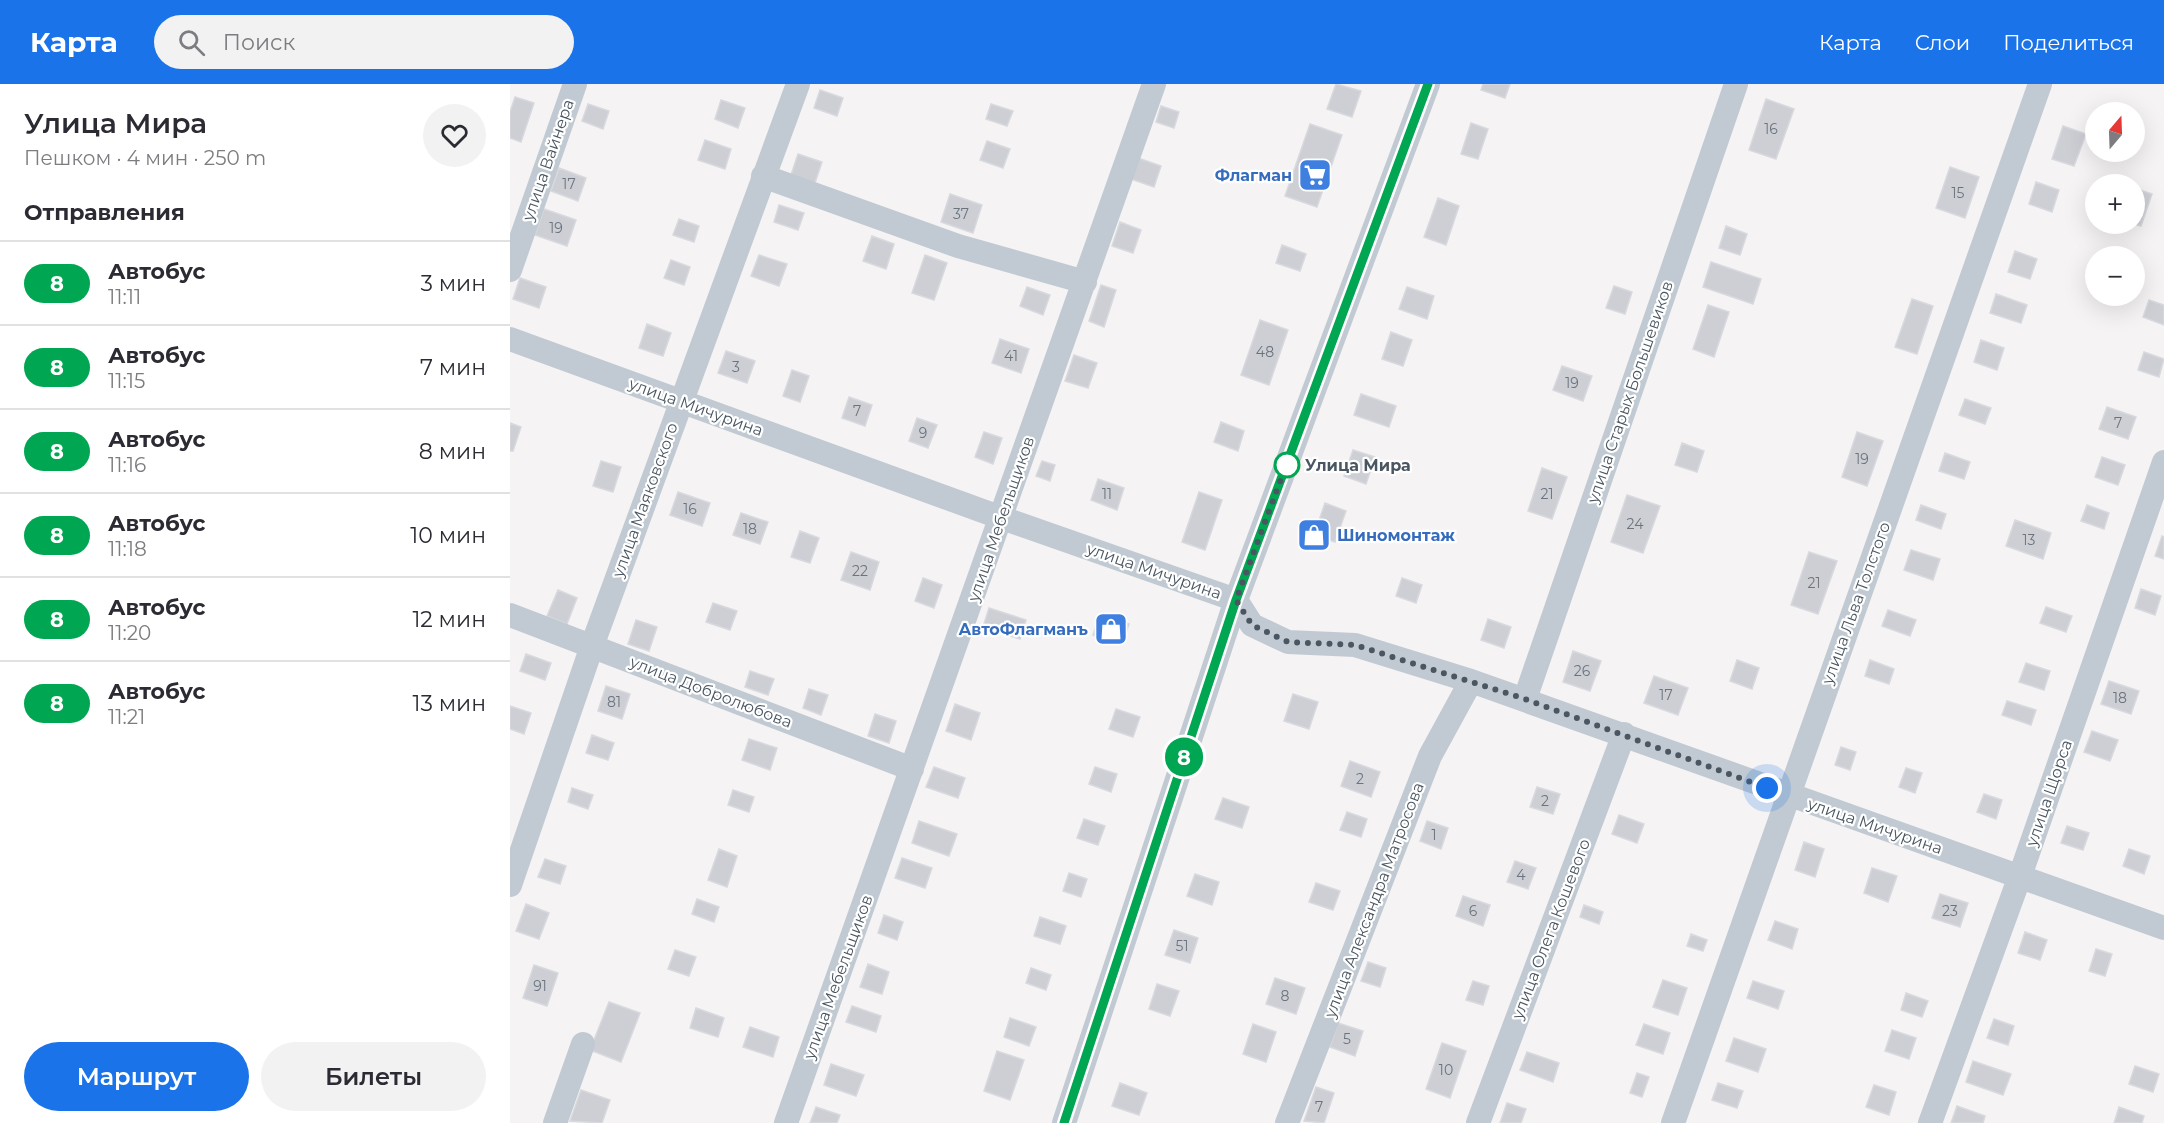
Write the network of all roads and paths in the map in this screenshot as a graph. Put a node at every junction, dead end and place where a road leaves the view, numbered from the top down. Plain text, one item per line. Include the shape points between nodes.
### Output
1 (575, 84) edge
2 (798, 84) edge
3 (1154, 84) edge
4 (1428, 84) edge
5 (1736, 84) edge
6 (2040, 84) edge
7 (764, 176) junction
8 (510, 270) edge
9 (1085, 282) junction
10 (510, 339) edge
11 (680, 402) junction
12 (2164, 462) edge
13 (1002, 518) junction
14 (1236, 600) junction
15 (510, 615) edge
16 (592, 646) junction
17 (1471, 681) junction
18 (1525, 699) junction
19 (1623, 734) junction
20 (912, 769) junction
21 (1788, 795) junction
22 (2020, 876) junction
23 (510, 885) edge
24 (2164, 928) edge
25 (583, 1044) dead end
26 (555, 1123) edge
27 (786, 1123) edge
28 (1064, 1123) edge
29 (1287, 1123) edge
30 (1478, 1123) edge
31 (1673, 1123) edge
32 (1930, 1123) edge

1 - 8 street, улица Вайнера
2 - 7 street, улица Маяковского
3 - 9 street, улица Мебельщиков
4 - 14 street
5 - 18 street, улица Старых Большевиков
6 - 21 street, улица Льва Толстого
7 - 9 street via 958,246
7 - 11 street, улица Маяковского
9 - 13 street, улица Мебельщиков
10 - 11 street, улица Мичурина
11 - 13 street, улица Мичурина
11 - 16 street, улица Маяковского
12 - 22 street, улица Щорса
13 - 14 street, улица Мичурина
13 - 20 street, улица Мебельщиков
14 - 17 street, улица Мичурина via 1252,625 1288,642 1355,645
14 - 28 street
15 - 16 street, улица Добролюбова
16 - 20 street, улица Добролюбова
16 - 23 street, улица Маяковского
17 - 18 street, улица Мичурина
17 - 29 street, улица Александра Матросова via 1430,756
18 - 19 street, улица Мичурина
19 - 21 street, улица Мичурина
19 - 30 street, улица Олега Кошевого
20 - 27 street, улица Мебельщиков
21 - 22 street, улица Мичурина
21 - 31 street, улица Льва Толстого
22 - 24 street, улица Мичурина
22 - 32 street, улица Щорса
25 - 26 street

